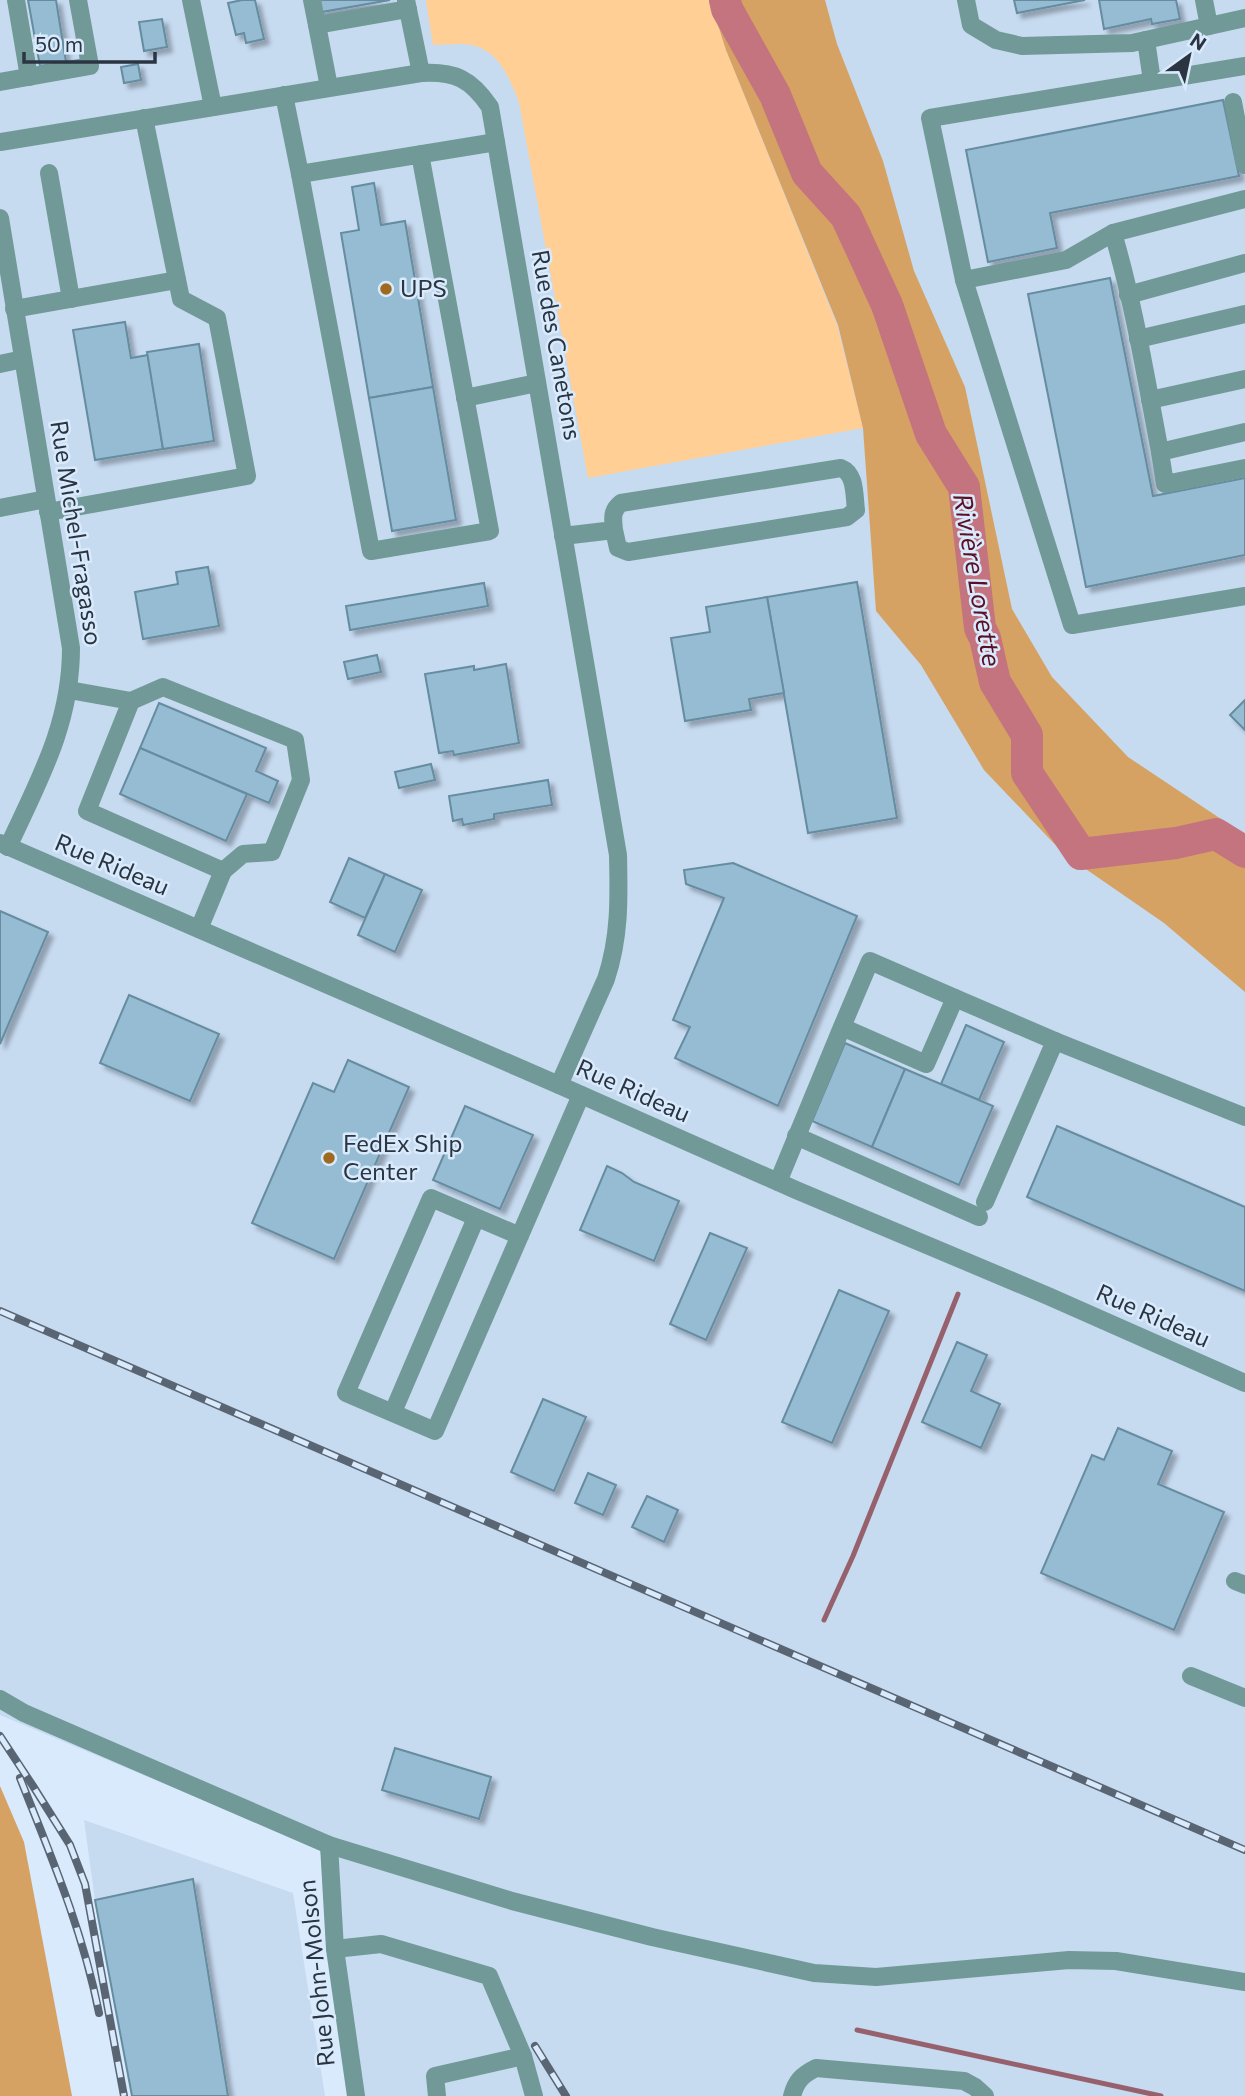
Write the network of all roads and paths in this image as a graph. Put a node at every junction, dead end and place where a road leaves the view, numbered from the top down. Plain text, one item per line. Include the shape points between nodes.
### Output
1 (16, 0) edge
2 (78, 0) edge
3 (191, 0) edge
4 (312, 0) edge
5 (966, 0) edge
6 (1204, 0) edge
7 (407, 4) edge
8 (1245, 18) edge
9 (317, 25) junction
10 (1209, 26) junction
11 (1146, 40) junction
12 (1245, 66) edge
13 (421, 73) junction
14 (29, 77) junction
15 (1152, 81) junction
16 (0, 82) edge
17 (329, 87) junction
18 (284, 95) junction
19 (1233, 102) dead end
20 (213, 107) junction
21 (144, 118) junction
22 (0, 142) edge
23 (496, 142) junction
24 (420, 154) junction
25 (1245, 165) edge
26 (49, 173) dead end
27 (300, 174) junction
28 (1245, 199) edge
29 (0, 218) edge
30 (1113, 233) junction
31 (1245, 263) edge
32 (177, 280) junction
33 (964, 280) junction
34 (1128, 295) junction
35 (71, 299) junction
36 (14, 309) junction
37 (1245, 314) edge
38 (1138, 339) junction
39 (23, 359) junction
40 (0, 364) edge
41 (1245, 379) edge
42 (537, 383) junction
43 (465, 398) junction
44 (1150, 400) junction
45 (1245, 432) edge
46 (1160, 452) junction
47 (1245, 468) edge
48 (47, 505) junction
49 (0, 508) edge
50 (614, 530) junction
51 (564, 536) junction
52 (1245, 596) edge
53 (69, 690) junction
54 (131, 701) junction
55 (4, 845) edge
56 (223, 871) junction
57 (199, 929) junction
58 (955, 998) junction
59 (842, 1027) junction
60 (1055, 1041) junction
61 (559, 1085) junction
62 (581, 1095) junction
63 (1245, 1117) edge
64 (796, 1136) junction
65 (778, 1182) junction
66 (476, 1218) junction
67 (520, 1236) junction
68 (1245, 1383) edge
69 (393, 1412) junction
70 (1191, 1676) dead end
71 (1245, 1698) edge
72 (0, 1699) edge
73 (328, 1845) junction
74 (335, 1949) junction
75 (1245, 1982) edge
76 (523, 2056) junction
77 (356, 2096) edge
78 (437, 2096) edge
79 (534, 2096) edge
80 (792, 2096) edge
81 (985, 2096) edge

1 - 14 street
2 - 14 street via 90,66
3 - 20 street
4 - 9 street
5 - 11 street via 971,25 996,40 1022,46
6 - 10 street
7 - 9 street
7 - 13 street
8 - 10 street
9 - 17 street
10 - 11 street
11 - 15 street
12 - 15 street
13 - 17 street, Rue des Canetons
13 - 23 street, Rue des Canetons via 460,77 478,89 490,107
14 - 16 street
15 - 33 street via 930,118
17 - 18 street, Rue des Canetons
18 - 20 street, Rue des Canetons
18 - 27 street
19 - 25 street
20 - 21 street, Rue des Canetons
21 - 22 street, Rue des Canetons
21 - 32 street
23 - 24 street
23 - 42 street, Rue des Canetons
24 - 27 street
24 - 43 street
26 - 35 street
27 - 43 street via 372,551 490,531
28 - 30 street
29 - 36 street, Rue Michel-Fragasso
30 - 33 street via 1066,260
30 - 34 street
31 - 34 street
32 - 35 street
32 - 48 street via 181,299 217,318 247,476
33 - 52 street via 1073,625
34 - 38 street
35 - 36 street
36 - 39 street, Rue Michel-Fragasso
37 - 38 street
38 - 44 street
39 - 40 street
39 - 48 street, Rue Michel-Fragasso
41 - 44 street
42 - 43 street
42 - 51 street, Rue des Canetons
44 - 46 street
45 - 46 street
46 - 47 street via 1165,484
48 - 49 street
48 - 53 street, Rue Michel-Fragasso via 71,648
50 - 50 street via 613,514 621,503 841,468 851,476 856,510 847,517 628,552 618,548
50 - 51 street
51 - 61 street, Rue des Canetons via 618,855 620,911 612,962
53 - 54 street
53 - 55 street, Rue Michel-Fragasso via 54,746
54 - 56 street via 87,811
54 - 56 street via 163,687 295,740 301,780 272,852 243,854
55 - 57 street, Rue Rideau
56 - 57 street
57 - 61 street, Rue Rideau
58 - 59 street via 926,1064
58 - 59 street via 870,961
58 - 60 street
59 - 64 street
60 - 63 street
60 - 64 street via 982,1210
61 - 62 street, Rue Rideau
62 - 65 street, Rue Rideau
62 - 67 street
64 - 65 street
65 - 68 street, Rue Rideau
66 - 67 street
66 - 69 street
66 - 69 street via 431,1198 346,1393
67 - 69 street via 435,1431
70 - 71 street
72 - 73 street
73 - 74 street, Rue John-Molson
73 - 75 street via 512,1901 814,1973 876,1977 1081,1960 1116,1961
74 - 76 street via 382,1944 489,1976
74 - 77 street, Rue John-Molson
76 - 78 street via 435,2077
76 - 79 street
80 - 81 street via 802,2075 816,2068 964,2081

